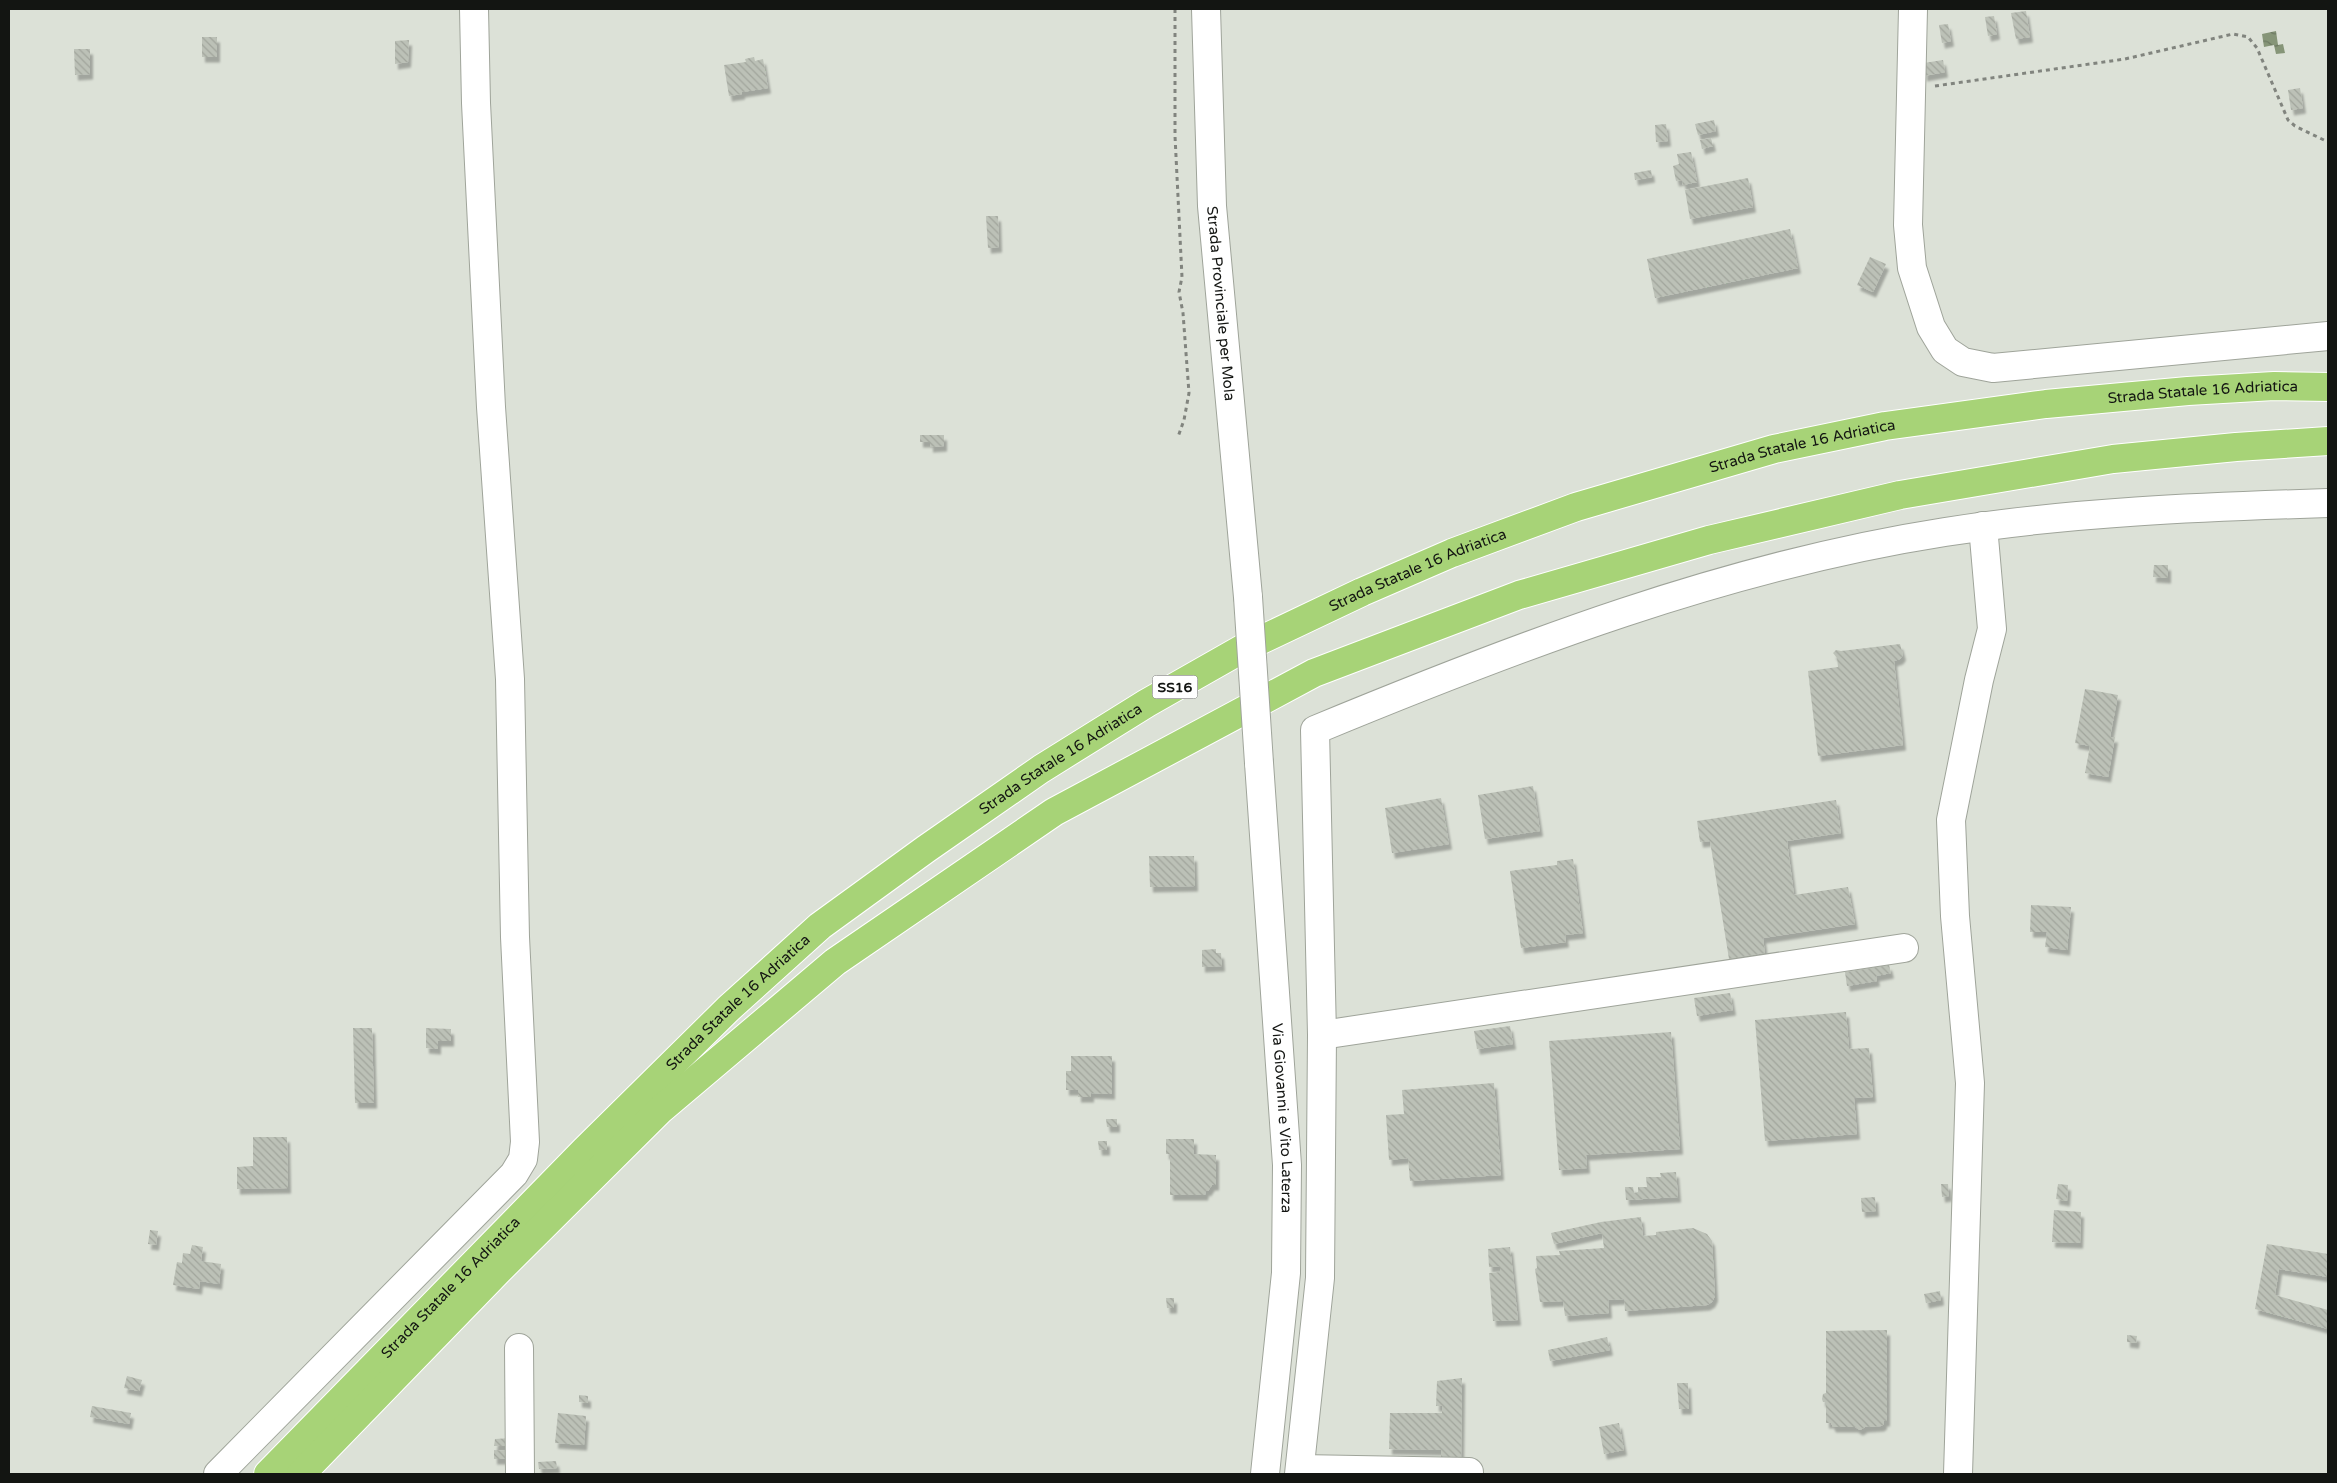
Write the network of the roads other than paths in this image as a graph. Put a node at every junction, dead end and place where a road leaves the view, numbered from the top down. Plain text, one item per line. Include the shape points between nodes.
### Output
1 (474, 9) edge
2 (1206, 9) edge
3 (1913, 9) edge
4 (2328, 336) edge
5 (2328, 387) edge
6 (2328, 441) edge
7 (2328, 503) edge
8 (1983, 526) junction
9 (1259, 763) joint
10 (1904, 948) dead end
11 (1322, 1035) junction
12 (519, 1348) dead end
13 (1300, 1472) edge
14 (1469, 1472) dead end
15 (218, 1474) edge
16 (268, 1474) edge
17 (301, 1474) edge
18 (520, 1474) edge
19 (1265, 1474) edge
20 (1958, 1474) edge

1 - 15 street via 491,407 510,679 523,1159 514,1174
2 - 9 street, Strada Provinciale per Mola, bridge via 1212,206 1248,597
3 - 4 street via 1908,225 1912,268 1931,327 1945,350 1963,362 1993,368
5 - 16 highway, Strada Statale 16 Adriatica / SS16 via 2274,386 2188,391 2046,404 1885,426 1774,449 1576,507 1380,584 1242,649 1041,769 820,926 728,1010 585,1150
6 - 17 highway, Strada Statale 16 Adriatica via 2113,459 1900,495 1709,540 1519,595 1314,673 1054,812 835,962 660,1110
7 - 8 street via 2172,508
8 - 11 street via 1777,566 1658,601 1452,673 1314,730
8 - 20 street via 1992,629 1951,820 1955,916 1970,1083
9 - 19 street, Via Giovanni e Vito Laterza via 1287,1165 1286,1273
10 - 11 street
11 - 13 street via 1320,1278
12 - 18 street
13 - 14 street

